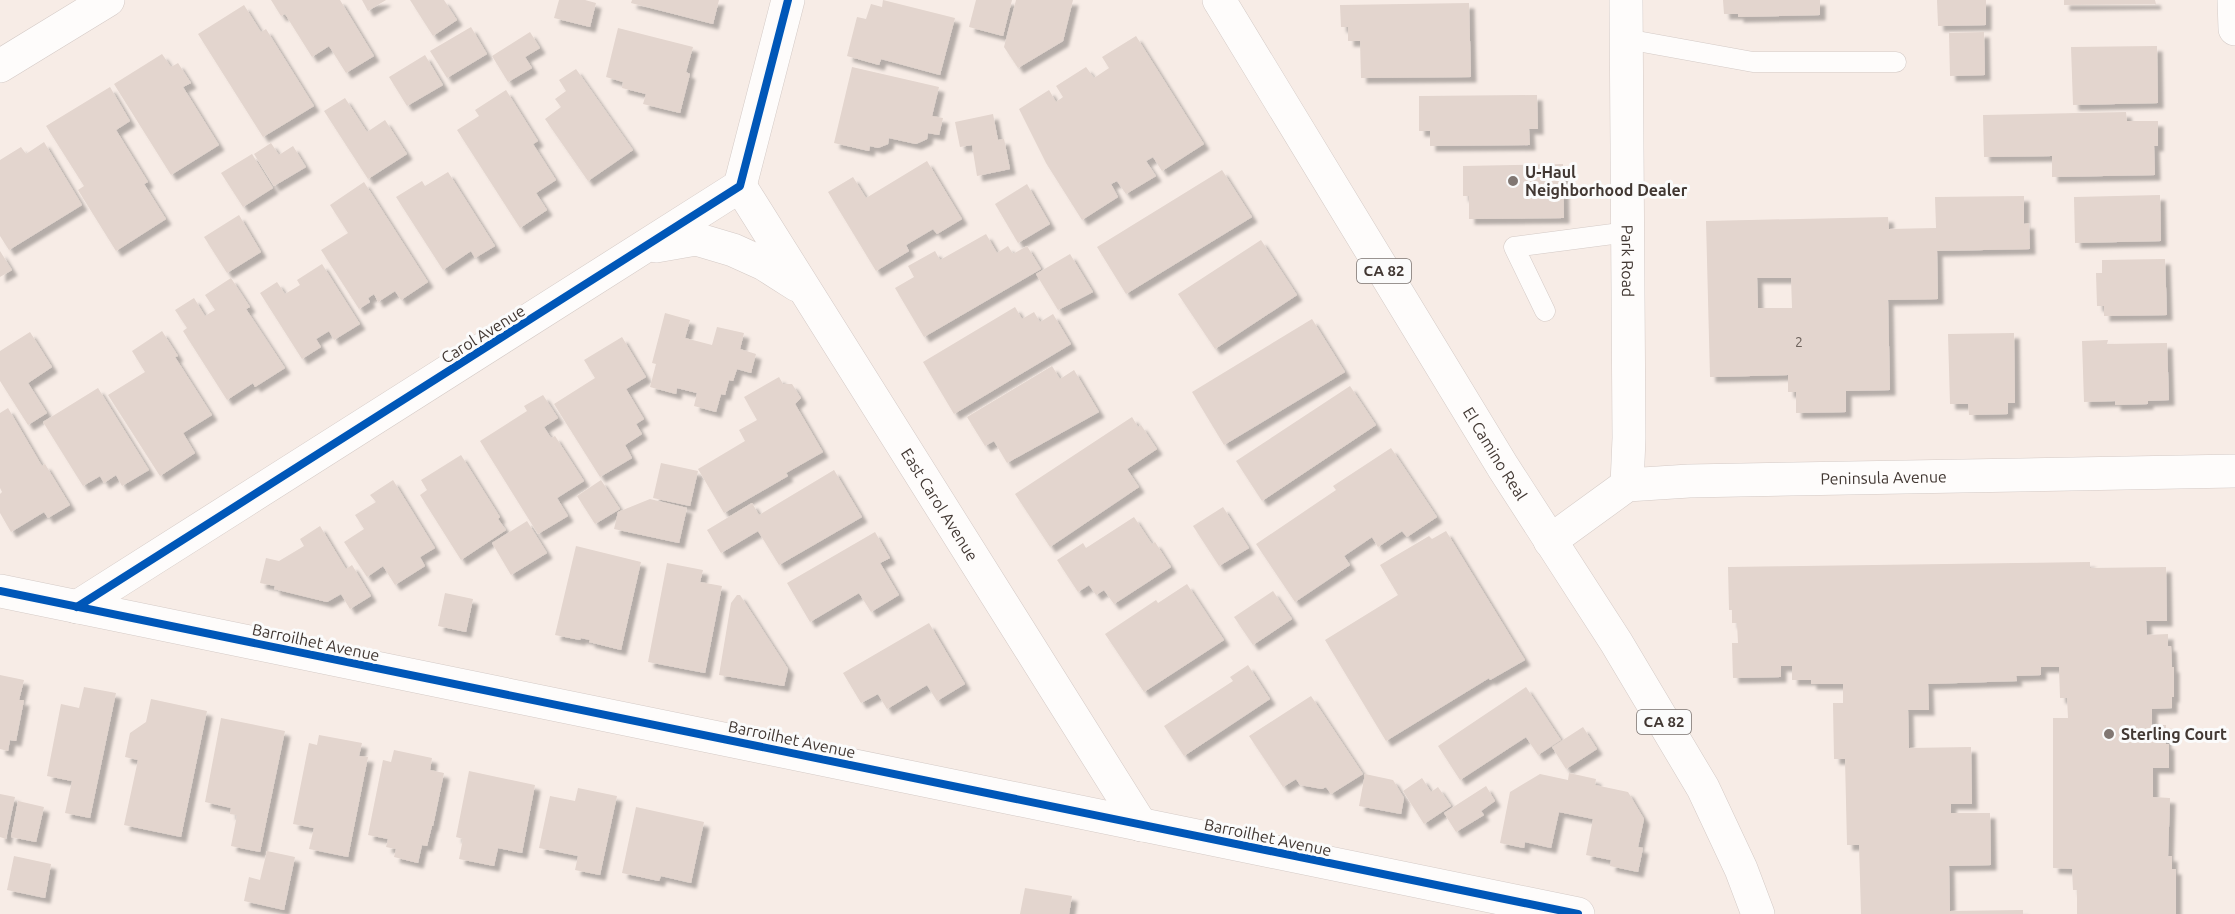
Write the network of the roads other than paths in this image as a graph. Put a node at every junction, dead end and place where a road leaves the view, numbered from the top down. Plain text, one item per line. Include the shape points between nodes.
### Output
1 (106, 0) edge
2 (788, 0) edge
3 (1219, 0) edge
4 (1626, 0) edge
5 (2234, 0) edge
6 (2235, 29) edge
7 (1626, 39) junction
8 (1896, 62) dead end
9 (0, 66) edge
10 (740, 186) junction
11 (1628, 232) junction
12 (642, 249) junction
13 (805, 290) junction
14 (1545, 311) dead end
15 (2235, 471) edge
16 (1627, 485) junction
17 (1550, 541) junction
18 (0, 591) edge
19 (77, 607) junction
20 (1141, 825) junction
21 (1578, 914) edge
22 (1758, 914) edge

1 - 9 street
2 - 10 street
3 - 17 street, El Camino Real / CA 82
4 - 7 street, Park Road
5 - 6 street
7 - 8 lane via 1753,62
7 - 11 street, Park Road
10 - 12 street, Carol Avenue
10 - 13 street, East Carol Avenue
11 - 14 lane via 1514,247
11 - 16 street, Park Road
12 - 13 street via 696,239 764,264
12 - 19 street, Carol Avenue
13 - 20 street, East Carol Avenue
15 - 16 street, Peninsula Avenue
16 - 17 street
17 - 22 street, El Camino Real / CA 82 via 1703,788
18 - 19 street, Barroilhet Avenue
19 - 20 street, Barroilhet Avenue
20 - 21 street, Barroilhet Avenue

